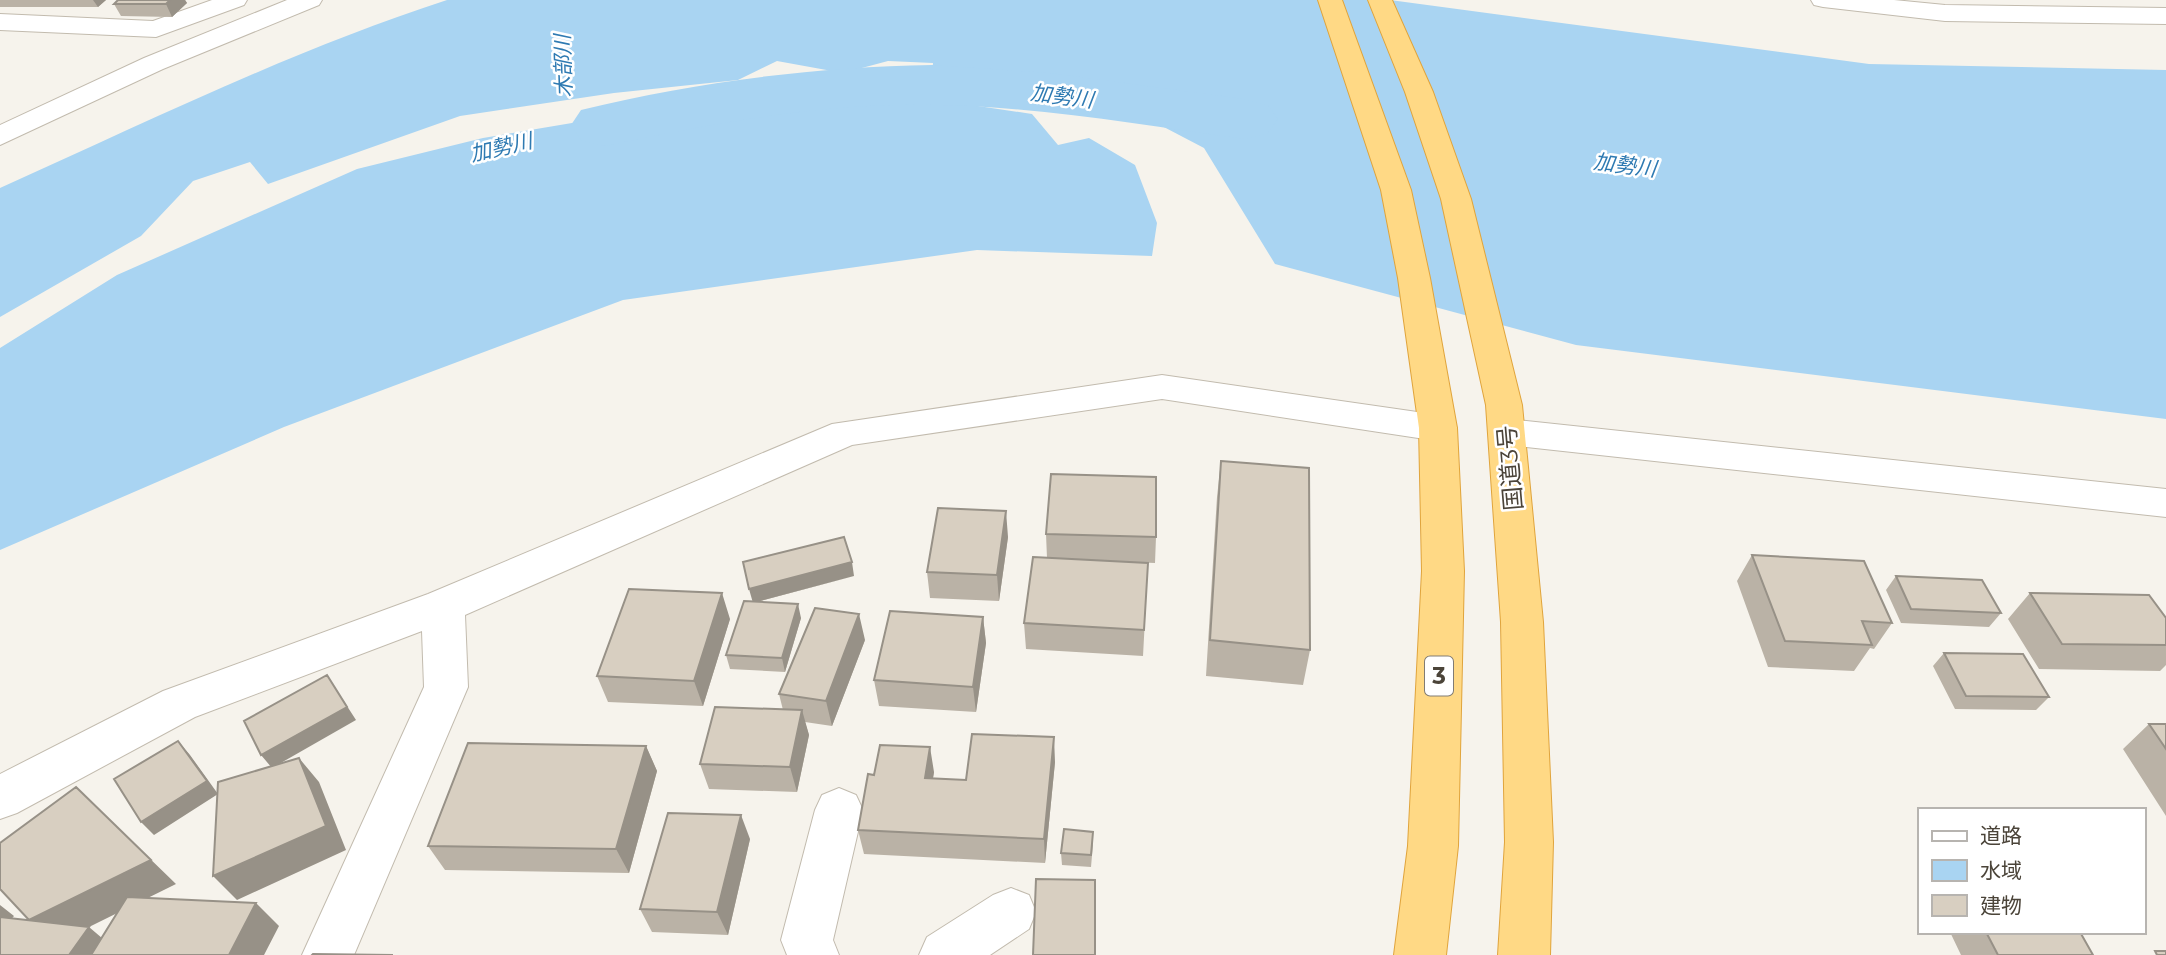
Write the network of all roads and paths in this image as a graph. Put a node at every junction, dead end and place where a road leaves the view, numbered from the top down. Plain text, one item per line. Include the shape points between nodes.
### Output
1 (235, 0) edge
2 (310, 0) edge
3 (1330, 0) edge
4 (1380, 0) edge
5 (1822, 0) edge
6 (2166, 16) edge
7 (0, 22) edge
8 (0, 136) edge
9 (1435, 412) junction
10 (1506, 418) junction
11 (2166, 503) edge
12 (443, 606) junction
13 (0, 798) edge
14 (839, 810) dead end
15 (1011, 912) dead end
16 (328, 955) edge
17 (813, 955) edge
18 (945, 955) edge
19 (1420, 955) edge
20 (1524, 955) edge

1 - 7 street via 156,29
2 - 8 street via 230,30
3 - 9 highway, 3 via 1395,190
4 - 10 highway, 国道3号 via 1419,92 1456,199
5 - 6 street via 1945,13
9 - 12 street via 1162,387 845,433
9 - 19 highway, 3 via 1443,570 1433,846
10 - 11 street
10 - 20 highway, 国道3号 via 1522,621 1529,842
12 - 13 street via 178,704
12 - 16 street via 446,687
14 - 17 street via 807,940
15 - 18 street

